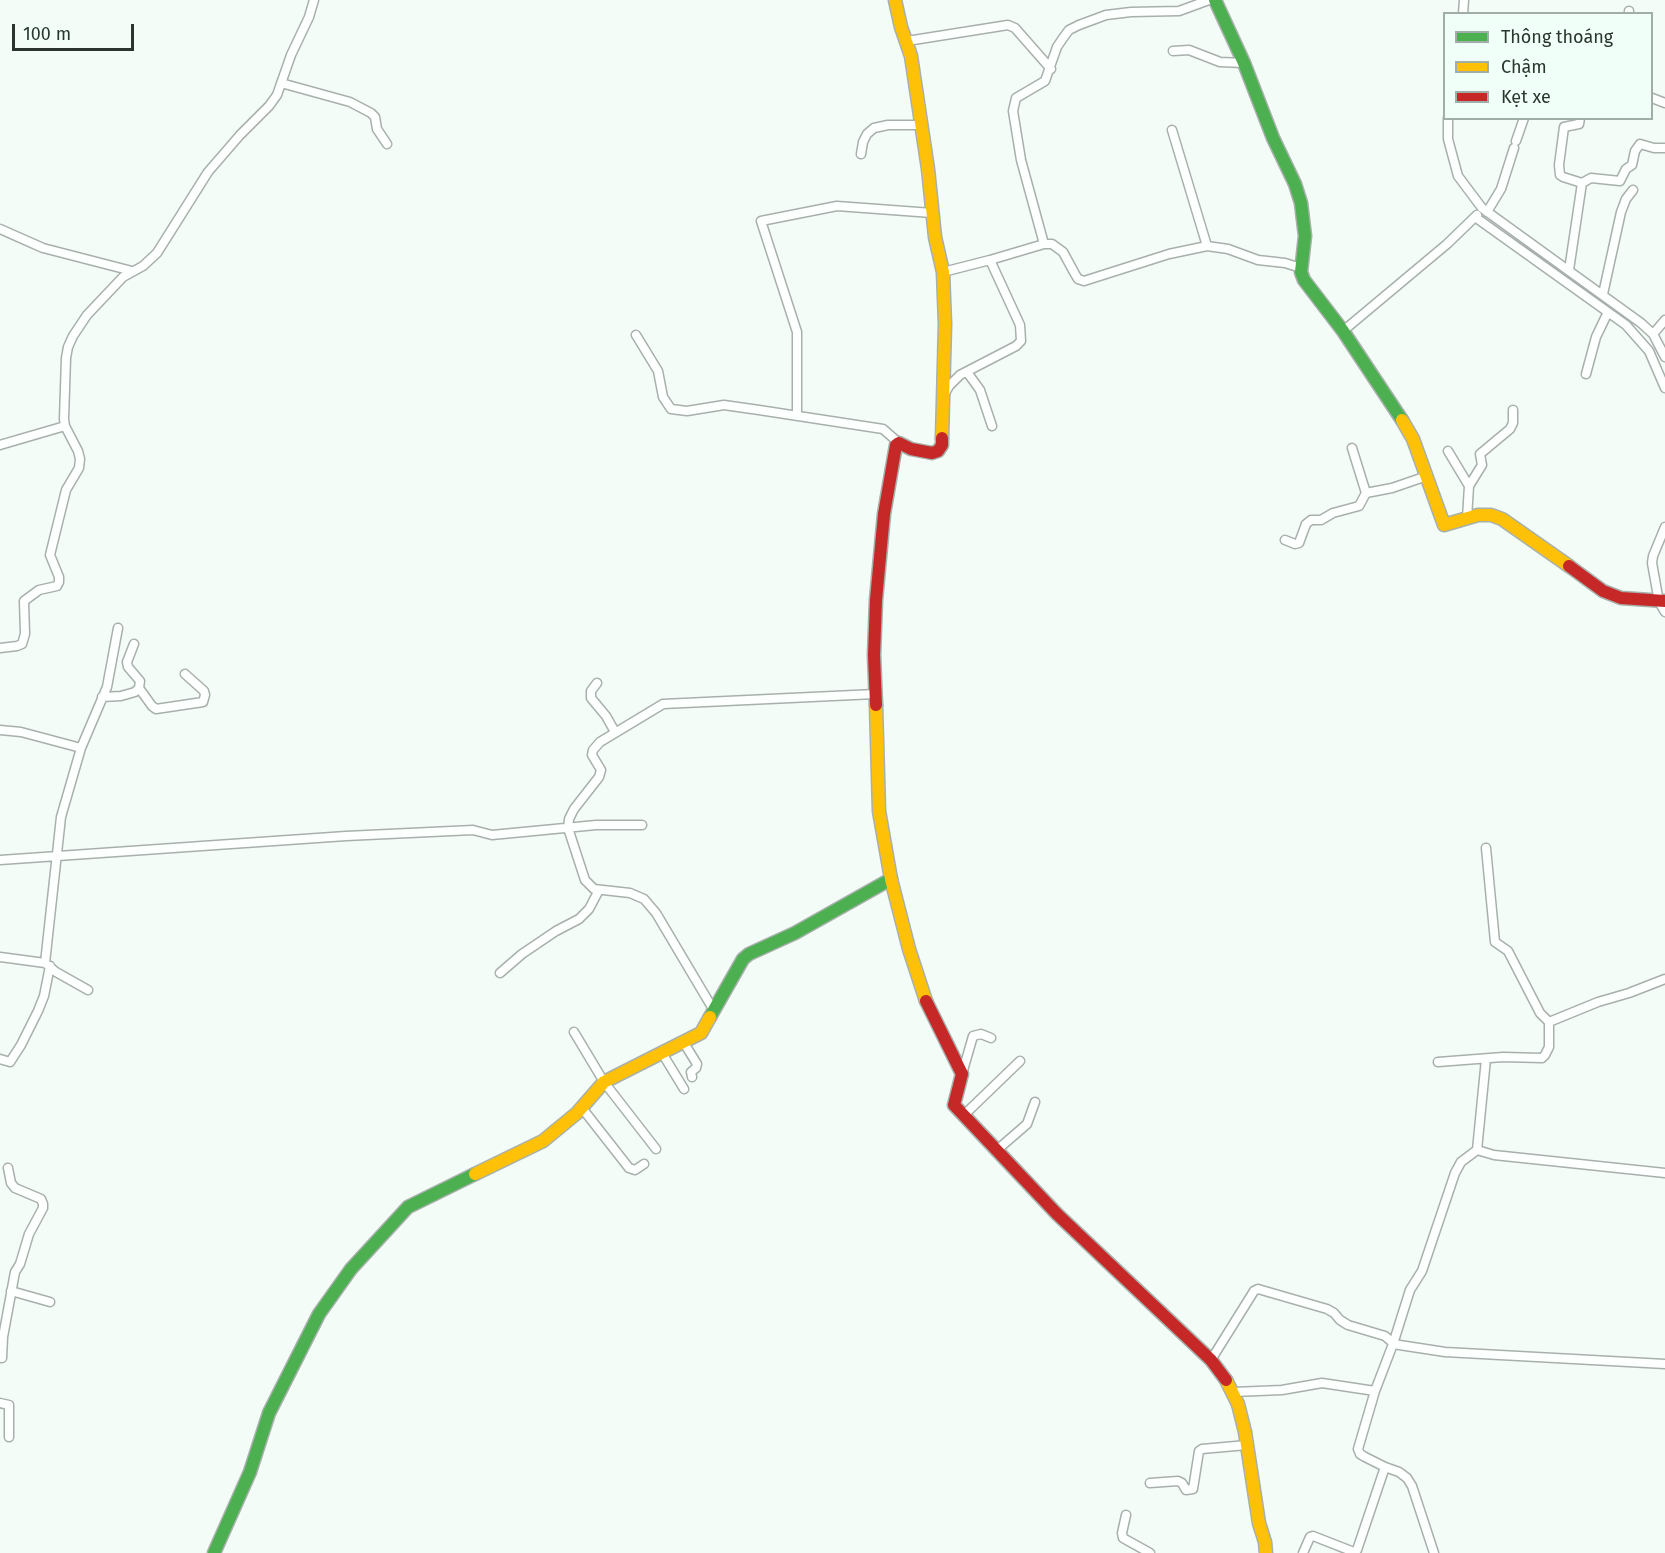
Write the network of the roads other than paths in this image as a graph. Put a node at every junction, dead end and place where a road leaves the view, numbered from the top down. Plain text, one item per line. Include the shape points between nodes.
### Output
1 (314, 0) edge
2 (895, 0) edge
3 (1209, 0) edge
4 (1215, 0) edge
5 (907, 41) junction
6 (1173, 51) dead end
7 (1244, 63) junction
8 (1051, 69) junction
9 (281, 83) junction
10 (1448, 120) edge
11 (1523, 120) edge
12 (1580, 120) edge
13 (920, 125) junction
14 (1172, 130) dead end
15 (387, 144) dead end
16 (1665, 148) edge
17 (861, 154) dead end
18 (1582, 183) junction
19 (1633, 190) dead end
20 (1480, 212) junction
21 (932, 213) junction
22 (0, 229) edge
23 (1044, 244) junction
24 (1207, 246) junction
25 (990, 260) junction
26 (1300, 268) junction
27 (132, 270) junction
28 (1569, 270) junction
29 (943, 272) junction
30 (1603, 294) junction
31 (1608, 312) junction
32 (1665, 320) edge
33 (1343, 331) junction
34 (1653, 334) junction
35 (636, 335) dead end
36 (1665, 357) edge
37 (967, 372) junction
38 (1586, 374) dead end
39 (1665, 388) edge
40 (943, 397) junction
41 (1513, 410) dead end
42 (796, 416) junction
43 (65, 426) junction
44 (992, 426) dead end
45 (900, 443) junction
46 (0, 445) edge
47 (1352, 448) dead end
48 (1448, 451) dead end
49 (1427, 476) junction
50 (1469, 486) junction
51 (1366, 493) junction
52 (1467, 518) junction
53 (1665, 527) edge
54 (1285, 540) dead end
55 (1663, 605) edge
56 (117, 628) dead end
57 (135, 644) dead end
58 (0, 648) edge
59 (185, 674) dead end
60 (597, 683) dead end
61 (139, 688) junction
62 (875, 694) junction
63 (102, 697) junction
64 (0, 730) edge
65 (615, 732) junction
66 (81, 748) junction
67 (642, 825) dead end
68 (568, 828) junction
69 (1486, 848) dead end
70 (57, 857) junction
71 (0, 860) edge
72 (891, 879) junction
73 (599, 890) junction
74 (0, 957) edge
75 (47, 965) junction
76 (500, 973) dead end
77 (1665, 979) edge
78 (88, 990) dead end
79 (713, 1010) junction
80 (1549, 1022) junction
81 (574, 1032) dead end
82 (991, 1038) dead end
83 (684, 1043) junction
84 (662, 1053) junction
85 (0, 1059) edge
86 (1486, 1059) junction
87 (1020, 1061) dead end
88 (1438, 1062) dead end
89 (962, 1074) junction
90 (692, 1077) dead end
91 (604, 1082) junction
92 (684, 1089) dead end
93 (1035, 1102) dead end
94 (582, 1108) junction
95 (964, 1115) junction
96 (656, 1149) dead end
97 (997, 1150) junction
98 (1478, 1150) junction
99 (644, 1164) dead end
100 (8, 1168) dead end
101 (1665, 1173) edge
102 (11, 1291) junction
103 (50, 1302) dead end
104 (2, 1337) edge
105 (1393, 1344) junction
106 (2, 1358) dead end
107 (1211, 1360) junction
108 (1665, 1364) edge
109 (1376, 1391) junction
110 (1234, 1392) junction
111 (0, 1403) edge
112 (9, 1437) dead end
113 (1247, 1445) junction
114 (1385, 1467) junction
115 (1150, 1483) dead end
116 (1126, 1515) dead end
117 (214, 1553) edge
118 (1150, 1553) edge
119 (1266, 1553) edge
120 (1303, 1553) edge
121 (1434, 1553) edge

1 - 9 street
2 - 5 street
3 - 8 street via 1179,11 1106,15 1079,25 1063,38
4 - 7 street
5 - 8 street via 1008,25
5 - 13 street
6 - 7 street via 1189,50 1220,62
7 - 26 street via 1301,203 1305,236
8 - 23 street via 1046,81 1017,98 1013,111 1021,160
9 - 15 street via 350,102 371,113
9 - 27 street via 269,106 208,172 157,254
10 - 20 street via 1448,139 1458,176
11 - 20 street via 1501,189
12 - 18 street via 1575,126 1564,127 1559,170 1563,177
13 - 17 street via 874,128 863,141
13 - 21 street
14 - 24 street
16 - 18 street via 1640,144 1620,181 1591,178
18 - 28 street
19 - 30 street via 1623,205
20 - 28 street
20 - 31 street
20 - 33 street
21 - 29 street
21 - 42 street via 837,206 761,221 797,332
22 - 27 street via 43,248
23 - 24 street via 1056,246 1078,279 1084,281
23 - 25 street
24 - 26 street
25 - 29 street
25 - 37 street via 1020,325 1021,341
26 - 33 street via 1304,280
27 - 43 street via 87,315 68,347
28 - 30 street
29 - 40 street
30 - 34 street
31 - 38 street
31 - 39 street via 1649,351
32 - 34 street
33 - 49 street via 1395,406
34 - 36 street
35 - 42 street via 658,371 663,397 671,408 680,411 724,405
37 - 40 street via 954,380
37 - 44 street via 980,390
40 - 45 street via 942,445 938,451 925,453
41 - 50 street via 1510,429 1480,453 1482,465
42 - 45 street via 883,429
43 - 46 street
43 - 58 street via 80,459 66,490 50,555 59,582 24,601 22,644
45 - 62 street via 892,456 884,514 876,605
47 - 51 street
48 - 50 street
49 - 51 street
49 - 52 street via 1444,525
50 - 52 street
51 - 54 street via 1359,506 1311,520 1299,543
52 - 55 street via 1491,515 1502,519 1603,591
53 - 55 street via 1652,563
56 - 63 street
57 - 61 street via 127,662 140,681
59 - 61 street via 204,691 203,702 156,709
60 - 65 street via 591,698
61 - 63 street via 121,696
62 - 65 street via 670,702
62 - 72 street via 879,811
63 - 66 street
64 - 66 street
65 - 68 street via 593,750 601,770 599,777 574,809
66 - 70 street via 63,807
67 - 68 street
68 - 70 street via 492,835 473,830 346,836
68 - 73 street via 585,880
69 - 80 street via 1495,942 1508,951 1540,1013
70 - 71 street
70 - 75 street
72 - 79 street via 743,958
72 - 89 street via 929,1009
73 - 76 street via 579,919 556,930
73 - 79 street via 630,892 644,899
74 - 75 street
75 - 78 street
75 - 85 street via 44,996 38,1011 10,1062
77 - 80 street
79 - 83 street via 701,1033
80 - 86 street via 1549,1047 1542,1058
81 - 91 street
82 - 89 street via 974,1036
83 - 84 street
83 - 90 street via 697,1062
84 - 91 street
84 - 92 street
86 - 88 street
86 - 98 street
87 - 95 street
89 - 95 street via 954,1103
91 - 94 street
91 - 96 street
93 - 97 street via 1027,1124
94 - 99 street via 629,1168 635,1170
94 - 117 street via 533,1147 408,1207 351,1269 319,1314 269,1413 250,1472
95 - 97 street
97 - 107 street via 1057,1214
98 - 101 street via 1494,1155
98 - 105 street via 1461,1162 1455,1173
100 - 102 street via 15,1188 41,1199 43,1204 29,1233
102 - 103 street
102 - 104 street
104 - 106 street
105 - 107 street via 1388,1337 1348,1325 1327,1309 1258,1289
105 - 108 street via 1445,1352
105 - 109 street
107 - 110 street
109 - 110 street via 1322,1383
109 - 114 street via 1358,1449
110 - 113 street
111 - 112 street via 9,1405
113 - 115 street via 1199,1451 1193,1489 1186,1490 1179,1481
113 - 119 street
114 - 120 street via 1357,1550 1313,1536
114 - 121 street via 1399,1472 1412,1486
116 - 118 street via 1123,1538

